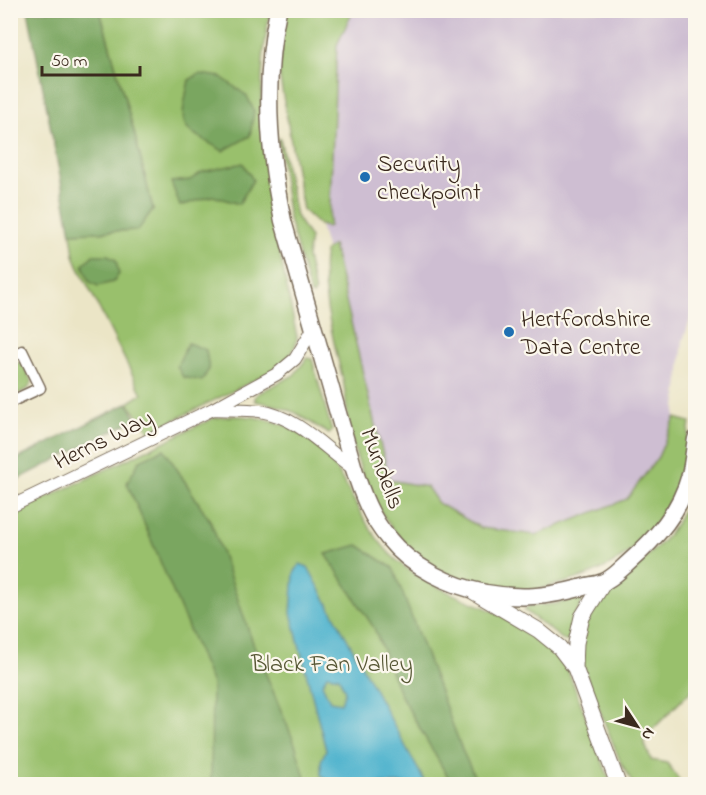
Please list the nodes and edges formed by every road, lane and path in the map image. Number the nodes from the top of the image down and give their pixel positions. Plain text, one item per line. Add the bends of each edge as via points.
1 (278, 10) edge
2 (313, 329) junction
3 (10, 357) edge
4 (10, 402) edge
5 (213, 409) junction
6 (696, 439) edge
7 (354, 469) junction
8 (10, 507) edge
9 (604, 582) junction
10 (472, 590) junction
11 (575, 669) junction
12 (618, 784) edge

1 - 2 main road, Mundells via 269,82 271,151 283,221
2 - 5 street, Herns Way via 287,367
2 - 7 main road, Mundells
3 - 4 street via 22,351 40,388
5 - 7 street, Herns Way via 260,411 277,416 298,425
5 - 8 street, Herns Way
6 - 9 main road, Mundells via 689,475 667,523 630,562
7 - 10 main road, Mundells via 363,497 389,540 434,575
9 - 10 main road, Mundells via 531,597
9 - 11 main road via 582,617
10 - 11 main road via 552,640
11 - 12 main road

